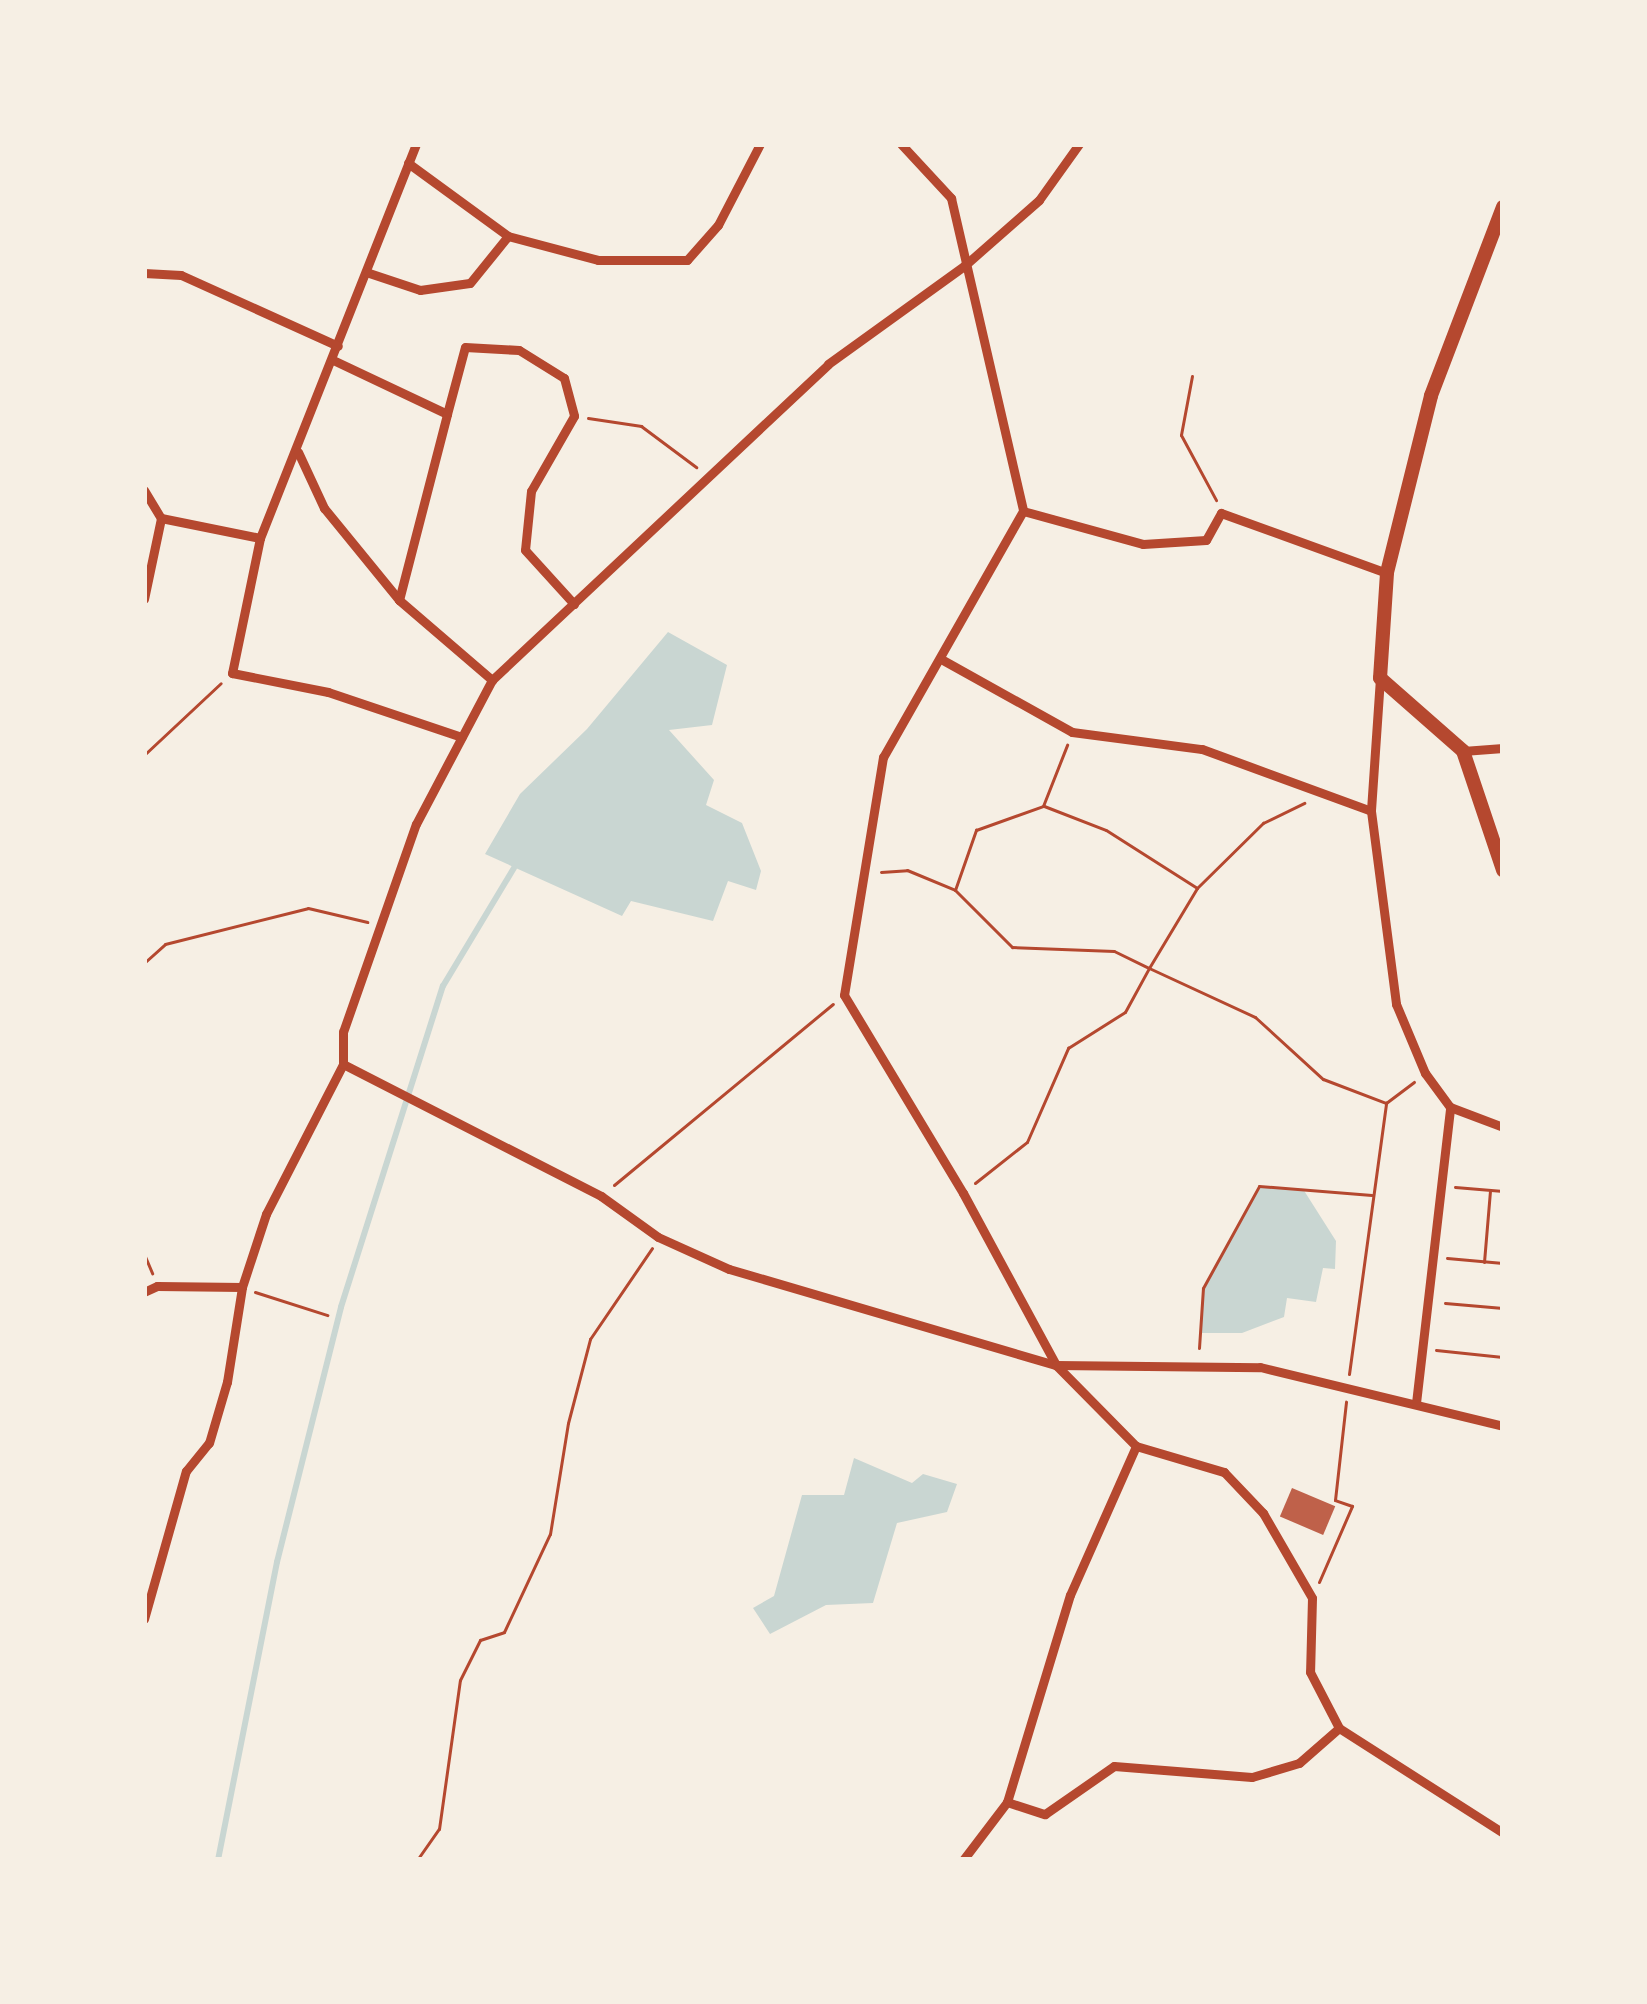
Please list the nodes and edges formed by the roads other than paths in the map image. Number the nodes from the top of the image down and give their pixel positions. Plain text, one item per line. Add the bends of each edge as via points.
1 (416, 144) edge
2 (760, 144) edge
3 (901, 144) edge
4 (1079, 144) edge
5 (408, 164) junction
6 (1503, 207) edge
7 (508, 236) junction
8 (964, 266) junction
9 (366, 272) junction
10 (144, 273) edge
11 (338, 346) junction
12 (333, 360) junction
13 (447, 414) junction
14 (298, 452) junction
15 (144, 490) edge
16 (1023, 511) junction
17 (161, 518) junction
18 (260, 538) junction
19 (1387, 573) junction
20 (144, 599) edge
21 (399, 600) junction
22 (574, 604) junction
23 (940, 659) junction
24 (1379, 678) junction
25 (492, 680) junction
26 (462, 737) junction
27 (1503, 748) edge
28 (1463, 751) junction
29 (1371, 811) junction
30 (1503, 870) edge
31 (344, 1064) junction
32 (1450, 1107) junction
33 (1503, 1127) edge
34 (242, 1287) junction
35 (144, 1292) edge
36 (1056, 1365) junction
37 (1416, 1403) junction
38 (1503, 1426) edge
39 (1136, 1445) junction
40 (144, 1619) edge
41 (1339, 1727) junction
42 (1007, 1802) junction
43 (1503, 1833) edge
44 (963, 1860) edge

1 - 5 street
2 - 7 street via 718,225 687,260 598,260
3 - 8 street via 951,198
4 - 8 street via 1040,200
5 - 7 street
5 - 9 street
6 - 19 main road via 1431,396
7 - 9 street via 470,284 420,290
8 - 16 street
8 - 22 street via 828,364
9 - 11 street
10 - 11 street via 181,275
11 - 12 street
12 - 13 street
12 - 14 street
13 - 21 street
13 - 22 street via 465,347 519,350 564,378 574,416 532,491 525,550
14 - 18 street
14 - 21 street via 323,508
15 - 17 street
16 - 19 street via 1143,544 1206,540 1220,513
16 - 23 street
17 - 18 street
17 - 20 street
18 - 26 street via 232,674 328,692
19 - 24 main road
21 - 25 street
22 - 25 street
23 - 29 street via 1072,732 1202,749
23 - 36 street via 883,757 844,995
24 - 28 main road
24 - 29 street
25 - 26 street
26 - 31 street via 416,824 343,1032
27 - 28 street
28 - 30 main road
29 - 32 street via 1396,1004 1425,1073
31 - 34 street via 266,1214
31 - 36 street via 729,1269
32 - 33 street
32 - 37 street
34 - 35 street
34 - 40 street via 209,1443 186,1472
36 - 37 street via 1260,1367
36 - 39 street
37 - 38 street
39 - 41 street via 1224,1472 1263,1513 1312,1598 1310,1672
39 - 42 street via 1070,1595
41 - 42 street via 1299,1763 1252,1778 1114,1766 1045,1814
41 - 43 street
42 - 44 street

